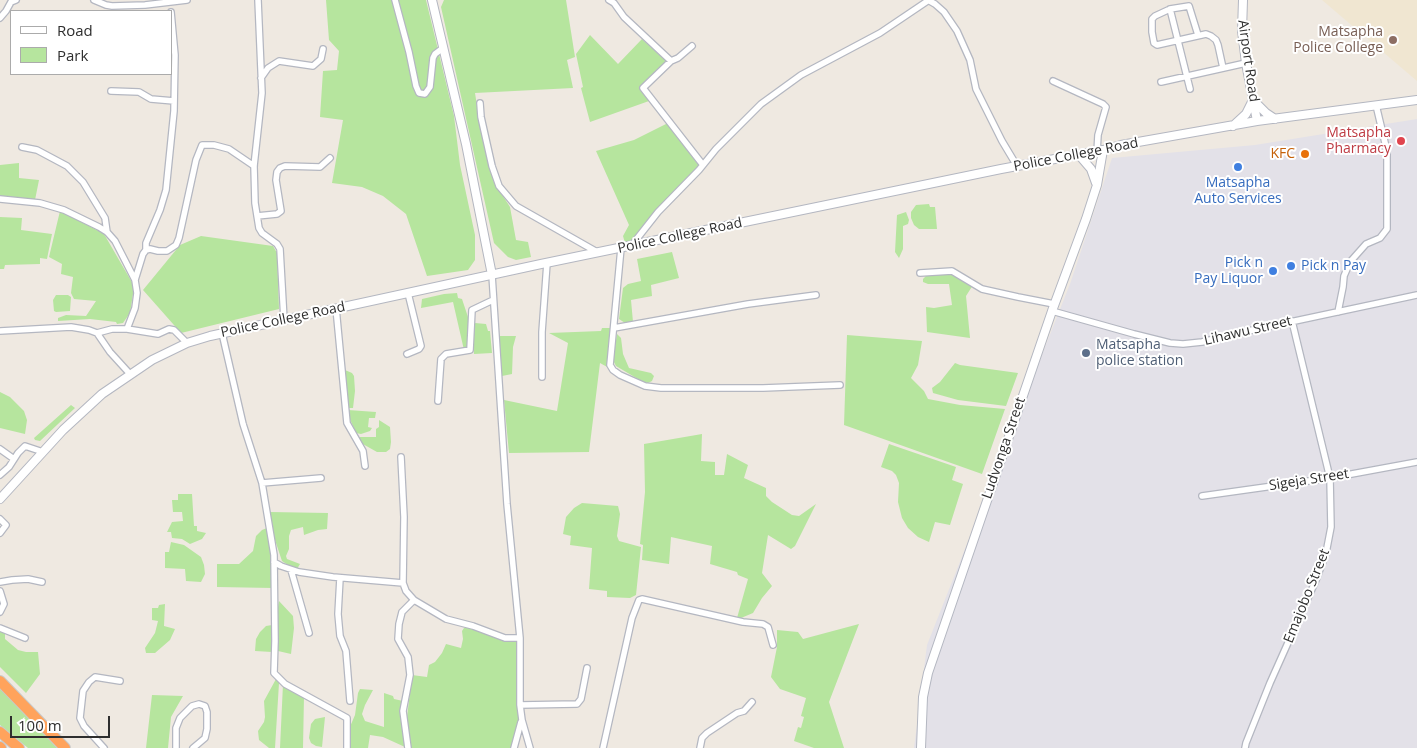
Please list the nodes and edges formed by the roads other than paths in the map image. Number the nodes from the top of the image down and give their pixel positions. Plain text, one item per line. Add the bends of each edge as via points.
1 (16, 0) edge
2 (94, 0) edge
3 (187, 0) edge
4 (258, 0) edge
5 (395, 0) edge
6 (432, 0) edge
7 (609, 0) edge
8 (928, 0) edge
9 (1243, 0) edge
10 (170, 1) edge
11 (124, 2) edge
12 (1184, 3) edge
13 (106, 8) edge
14 (1170, 9) junction
15 (0, 18) edge
16 (172, 23) edge
17 (1198, 35) junction
18 (1177, 40) junction
19 (692, 46) dead end
20 (444, 48) junction
21 (323, 49) dead end
22 (671, 61) junction
23 (1246, 63) junction
24 (1223, 68) junction
25 (1186, 76) junction
26 (261, 78) junction
27 (1053, 81) dead end
28 (1161, 82) dead end
29 (1190, 88) dead end
30 (111, 91) dead end
31 (1254, 100) junction
32 (1417, 100) edge
33 (174, 101) junction
34 (480, 103) dead end
35 (1376, 105) junction
36 (1275, 119) junction
37 (1257, 121) junction
38 (1233, 126) junction
39 (22, 147) dead end
40 (1100, 151) junction
41 (1079, 155) junction
42 (330, 158) dead end
43 (703, 165) junction
44 (254, 166) junction
45 (1017, 166) junction
46 (1097, 185) junction
47 (0, 199) edge
48 (257, 216) junction
49 (107, 232) junction
50 (632, 245) junction
51 (621, 248) junction
52 (146, 250) junction
53 (597, 252) junction
54 (547, 263) junction
55 (920, 273) dead end
56 (492, 275) junction
57 (135, 280) junction
58 (408, 293) junction
59 (816, 295) dead end
60 (1417, 295) edge
61 (493, 300) junction
62 (1053, 307) junction
63 (336, 308) junction
64 (1338, 312) junction
65 (284, 320) junction
66 (1292, 321) junction
67 (127, 328) junction
68 (614, 328) junction
69 (0, 331) edge
70 (98, 333) junction
71 (222, 333) junction
72 (187, 343) junction
73 (407, 354) dead end
74 (130, 374) junction
75 (542, 377) dead end
76 (840, 385) dead end
77 (438, 401) dead end
78 (0, 449) edge
79 (43, 452) junction
80 (401, 457) dead end
81 (14, 459) junction
82 (1417, 462) edge
83 (365, 466) dead end
84 (0, 476) edge
85 (321, 478) dead end
86 (1330, 478) junction
87 (262, 483) junction
88 (1202, 496) dead end
89 (0, 499) edge
90 (0, 519) edge
91 (0, 533) edge
92 (274, 562) junction
93 (291, 570) junction
94 (340, 578) junction
95 (0, 582) edge
96 (42, 582) dead end
97 (403, 583) junction
98 (0, 591) edge
99 (414, 600) junction
100 (0, 612) edge
101 (0, 628) edge
102 (309, 633) dead end
103 (26, 638) dead end
104 (520, 638) junction
105 (773, 645) dead end
106 (587, 668) dead end
107 (0, 681) edge
108 (120, 681) dead end
109 (350, 701) dead end
110 (752, 702) dead end
111 (520, 705) junction
112 (522, 720) junction
113 (0, 732) edge
114 (19, 748) edge
115 (65, 748) edge
116 (104, 748) edge
117 (176, 748) edge
118 (193, 748) edge
119 (348, 748) edge
120 (408, 748) edge
121 (514, 748) edge
122 (530, 748) edge
123 (603, 748) edge
124 (700, 748) edge
125 (921, 748) edge
126 (1245, 748) edge

1 - 15 street via 10,2
2 - 13 street
3 - 10 street
4 - 26 street
5 - 20 street via 420,93 425,94 430,87 433,58
6 - 20 street
7 - 22 street
8 - 43 street via 880,33 801,75 761,104
8 - 45 street via 944,12 961,38 976,89
9 - 23 street, Airport Road
10 - 11 street via 133,5
11 - 13 street
12 - 14 street
12 - 17 street via 1190,7
14 - 18 street
14 - 18 street via 1152,19 1154,43
16 - 33 street
17 - 18 street
17 - 24 street via 1206,34 1216,40
18 - 25 street
19 - 22 street
20 - 56 street
21 - 26 street via 321,59 313,66 279,61
22 - 43 street via 643,88
23 - 24 street
23 - 31 street, Airport Road
24 - 25 street
25 - 28 street
25 - 29 street
26 - 44 street via 260,123
27 - 40 street via 1106,107 1098,135
30 - 33 street via 139,92 151,99
31 - 36 street
31 - 37 street, Airport Road
31 - 38 street via 1246,114
32 - 35 street, Police College Road
33 - 52 street via 166,190
34 - 53 street via 499,186 516,206
35 - 36 street, Police College Road
35 - 64 street via 1386,150 1387,229 1380,238 1366,244 1350,262 1344,276
36 - 37 street, Police College Road
37 - 38 street, Police College Road
38 - 40 street, Police College Road
39 - 49 street via 38,150 67,166 83,182 105,218
40 - 41 street, Police College Road
40 - 46 street, Ludvonga Street
41 - 45 street, Police College Road
41 - 46 street via 1091,169
42 - 48 street via 320,166 280,168 276,180 281,211
43 - 50 street
44 - 48 street
44 - 52 street via 229,149 202,145 176,245 167,250
45 - 50 street, Police College Road
46 - 62 street, Ludvonga Street
47 - 49 street via 40,203 81,218
48 - 65 street via 262,233 280,249
49 - 57 street
50 - 51 street, Police College Road
51 - 53 street, Police College Road
51 - 68 street
52 - 57 street
53 - 54 street, Police College Road
54 - 56 street, Police College Road
54 - 75 street
55 - 62 street, Lihawu Street via 952,271 982,289
56 - 58 street, Police College Road
56 - 61 street
57 - 67 street via 137,294
58 - 63 street, Police College Road
58 - 73 street via 421,346
59 - 68 street
60 - 64 street, Lihawu Street
61 - 77 street via 472,310 470,350 446,354 441,358
61 - 104 street
62 - 66 street, Lihawu Street via 1134,334 1183,344
62 - 125 street, Ludvonga Street via 928,673 923,697
63 - 65 street, Police College Road
63 - 83 street via 347,423 363,451
64 - 66 street, Lihawu Street
65 - 71 street, Police College Road
66 - 86 street, Emajobo Street
67 - 70 street
67 - 72 street via 158,334 174,330
68 - 76 street via 610,365 620,375 645,386 763,388
69 - 70 street via 71,327
70 - 74 street
71 - 72 street, Police College Road
71 - 87 street via 243,424
72 - 74 street, Police College Road
74 - 79 street, Police College Road via 102,394
78 - 81 street
79 - 81 street via 25,446
79 - 89 street, Police College Road
80 - 97 street
81 - 84 street
82 - 86 street, Sigeja Street
85 - 87 street
86 - 88 street, Sigeja Street
86 - 126 street, Emajobo Street via 1331,527 1326,552
87 - 92 street
90 - 91 street via 6,525
92 - 93 street
92 - 119 street via 274,673 285,684 348,718
93 - 94 street
93 - 102 street
94 - 97 street
94 - 109 street via 338,614 340,636 346,650
95 - 96 street via 28,579
97 - 99 street
98 - 100 street via 4,604
99 - 104 street via 446,619 505,638
99 - 120 street via 402,612 398,639 408,657 410,675 403,711
101 - 103 street
104 - 111 street
105 - 123 street via 768,627 763,624 639,600 632,618
106 - 111 street via 578,704
107 - 115 highway
108 - 116 street via 95,678 83,691 80,718
110 - 124 street via 714,727 702,738
111 - 112 street
112 - 121 street
112 - 122 street
113 - 114 highway
117 - 118 street via 180,718 192,706 199,704 205,706 207,712 207,729 205,738

